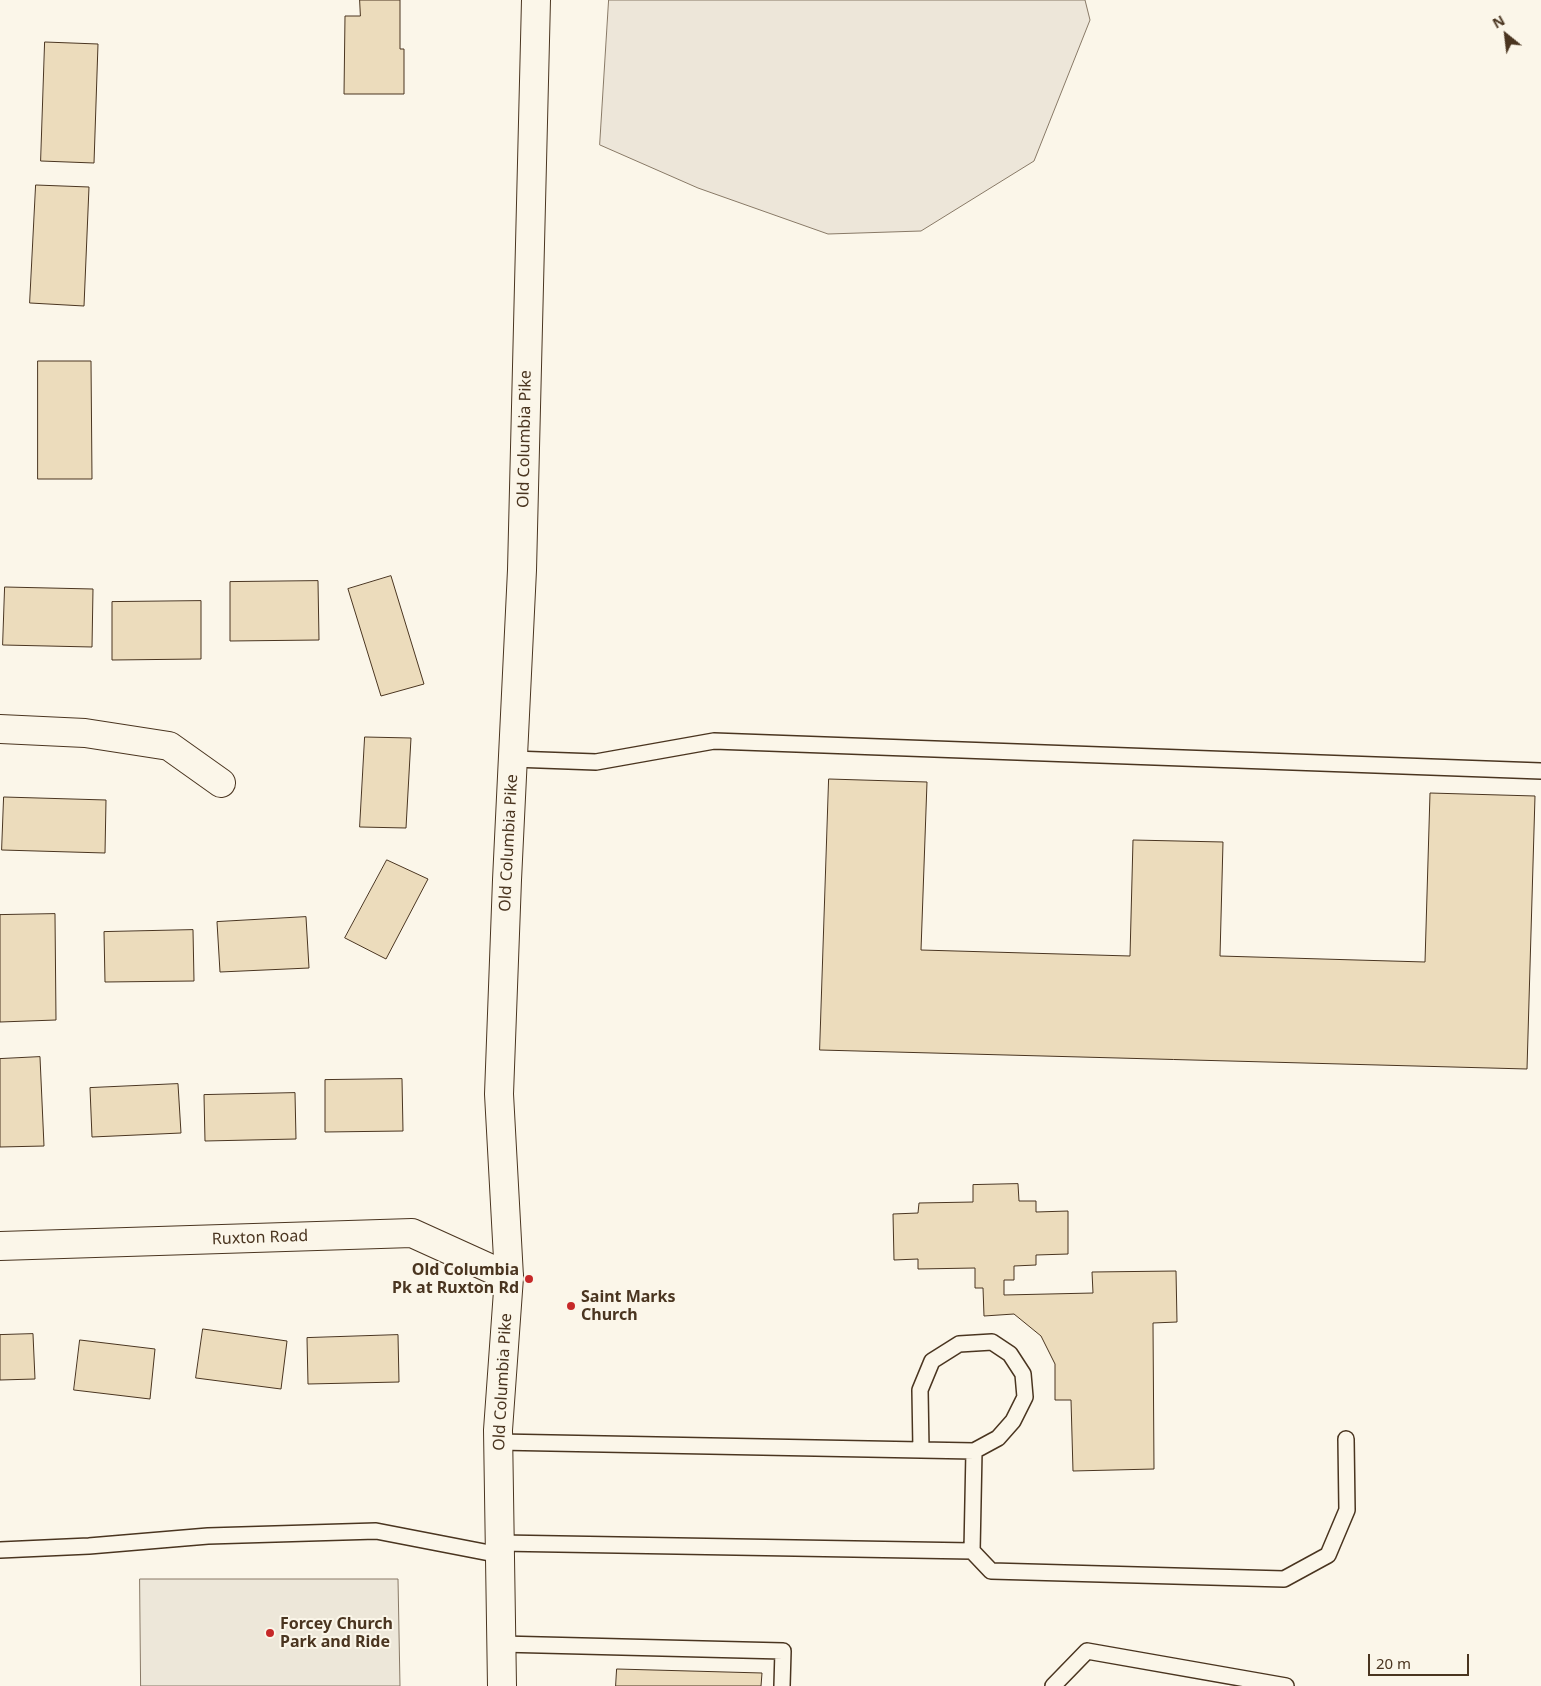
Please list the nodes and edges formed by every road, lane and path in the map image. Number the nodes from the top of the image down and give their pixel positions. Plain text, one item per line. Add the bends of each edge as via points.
1 (536, 0) edge
2 (0, 729) edge
3 (513, 759) junction
4 (1541, 771) edge
5 (220, 783) dead end
6 (0, 1246) edge
7 (510, 1278) junction
8 (1346, 1439) dead end
9 (498, 1442) junction
10 (921, 1450) junction
11 (974, 1451) junction
12 (500, 1549) junction
13 (0, 1550) edge
14 (972, 1551) junction
15 (501, 1644) junction
16 (502, 1686) edge
17 (782, 1686) edge
18 (1053, 1686) edge
19 (1286, 1686) edge

1 - 3 main road, Old Columbia Pike via 522,570
2 - 5 main road via 86,733 169,746
3 - 4 lane via 596,762 714,741
3 - 7 main road, Old Columbia Pike via 500,1094
6 - 7 main road, Ruxton Road via 412,1233
7 - 9 main road, Old Columbia Pike
8 - 14 lane via 1347,1510 1328,1555 1284,1579 991,1571
9 - 10 lane
9 - 12 main road, Old Columbia Pike
10 - 11 lane
10 - 11 lane via 920,1390 932,1361 959,1344 992,1342 1010,1354 1023,1374 1024,1396 1013,1421 998,1438
11 - 14 lane
12 - 13 lane via 376,1531 208,1536
12 - 14 lane
12 - 15 main road, Old Columbia Pike
15 - 16 main road, Old Columbia Pike
15 - 17 lane via 783,1650
18 - 19 lane via 1086,1651

